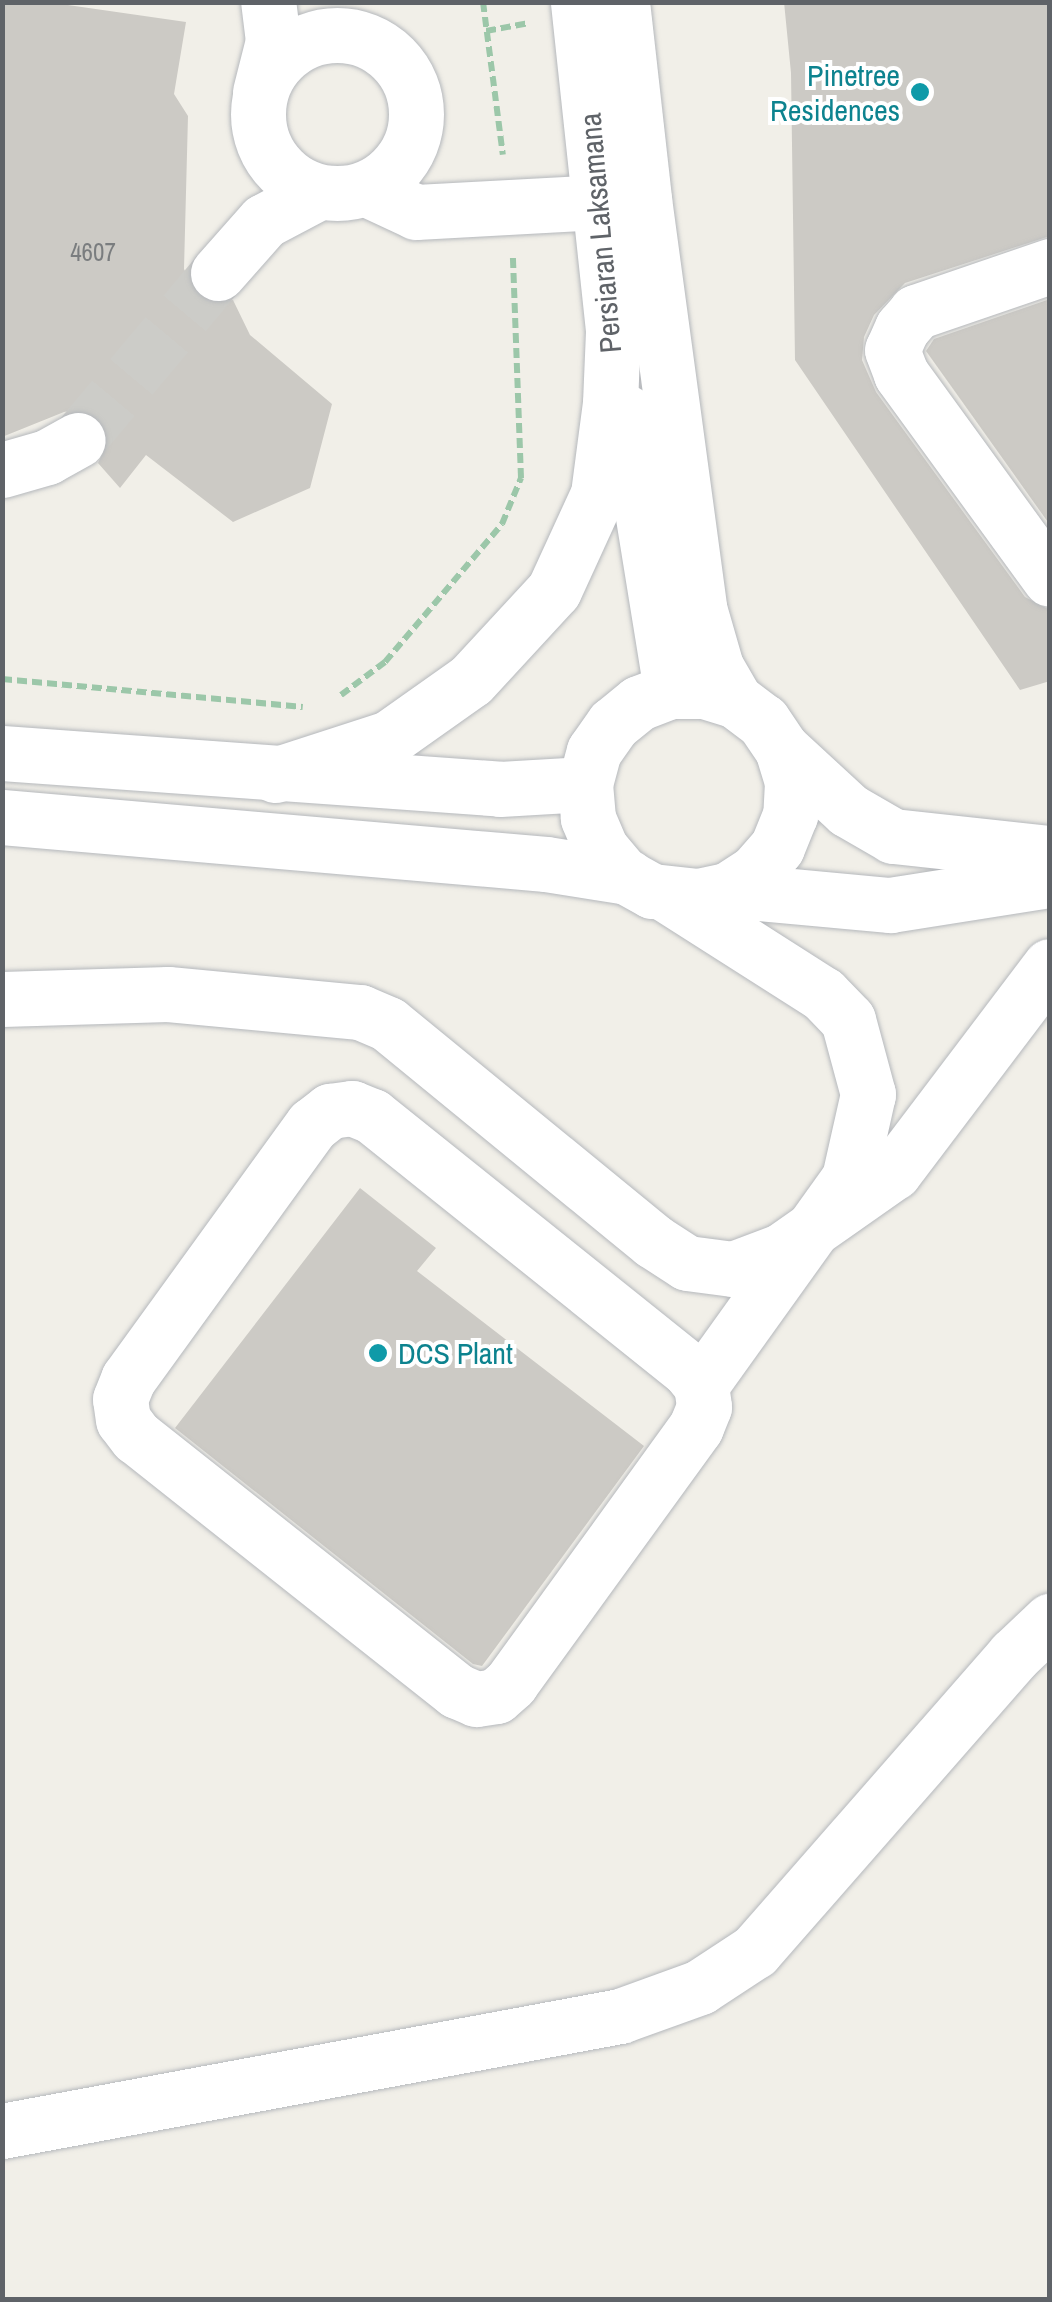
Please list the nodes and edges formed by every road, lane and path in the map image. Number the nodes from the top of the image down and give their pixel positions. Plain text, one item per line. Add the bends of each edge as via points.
1 (268, 2) edge
2 (482, 2) edge
3 (578, 2) edge
4 (622, 2) edge
5 (368, 23) edge
6 (258, 100) junction
7 (342, 191) junction
8 (622, 201) junction
9 (511, 207) junction
10 (1050, 266) edge
11 (218, 273) tunnel mouth
12 (613, 330) junction
13 (78, 440) tunnel mouth
14 (2, 470) edge
15 (1050, 579) edge
16 (2, 679) edge
17 (671, 691) junction
18 (337, 697) dead end
19 (736, 701) junction
20 (321, 709) dead end
21 (782, 748) junction
22 (2, 753) edge
23 (275, 775) junction
24 (586, 784) junction
25 (2, 816) edge
26 (1050, 853) edge
27 (1050, 880) edge
28 (648, 886) junction
29 (727, 890) junction
30 (1050, 966) edge
31 (2, 1000) edge
32 (822, 1219) junction
33 (701, 1385) junction
34 (1050, 1621) edge
35 (2, 2131) edge

1 - 6 street via 273,42
2 - 9 path
3 - 8 street, Persiaran Laksamana
4 - 8 street
5 - 6 street via 350,36 302,43 281,57
5 - 7 street via 408,78 416,117 402,160
6 - 7 street via 257,124 276,168
7 - 9 street via 416,212
7 - 11 street via 264,221
8 - 9 street
8 - 12 street, Persiaran Laksamana
8 - 19 street, Persiaran Laksamana via 699,608 716,667
9 - 18 path via 521,478 491,538 386,662
10 - 15 street via 916,312 892,350 901,374
12 - 17 street
12 - 23 street, Persiaran Laksamana via 598,494 554,590 471,680 389,738
13 - 14 street
16 - 20 path
17 - 19 street via 704,691
17 - 24 street via 640,702 612,724 594,751
19 - 21 street via 763,721
21 - 26 street via 848,810 893,836
21 - 29 street via 792,782 790,815 777,847
22 - 23 street, Persiaran Laksamana
23 - 24 street, Persiaran Laksamana via 500,789
24 - 28 street via 588,818 601,849
25 - 28 street via 546,864
27 - 29 street via 890,906
28 - 29 street
28 - 32 street via 823,994 848,1020 868,1094 849,1178
30 - 32 street via 894,1172
31 - 32 street via 168,994 360,1012 388,1024 687,1263 733,1269 782,1251
32 - 33 street
33 - 33 street via 372,1116 352,1108 330,1111 312,1125 120,1399 123,1420 136,1437 457,1691 476,1699 496,1696 511,1683 673,1459 704,1407
34 - 35 street via 755,1951 700,1988 620,2016

